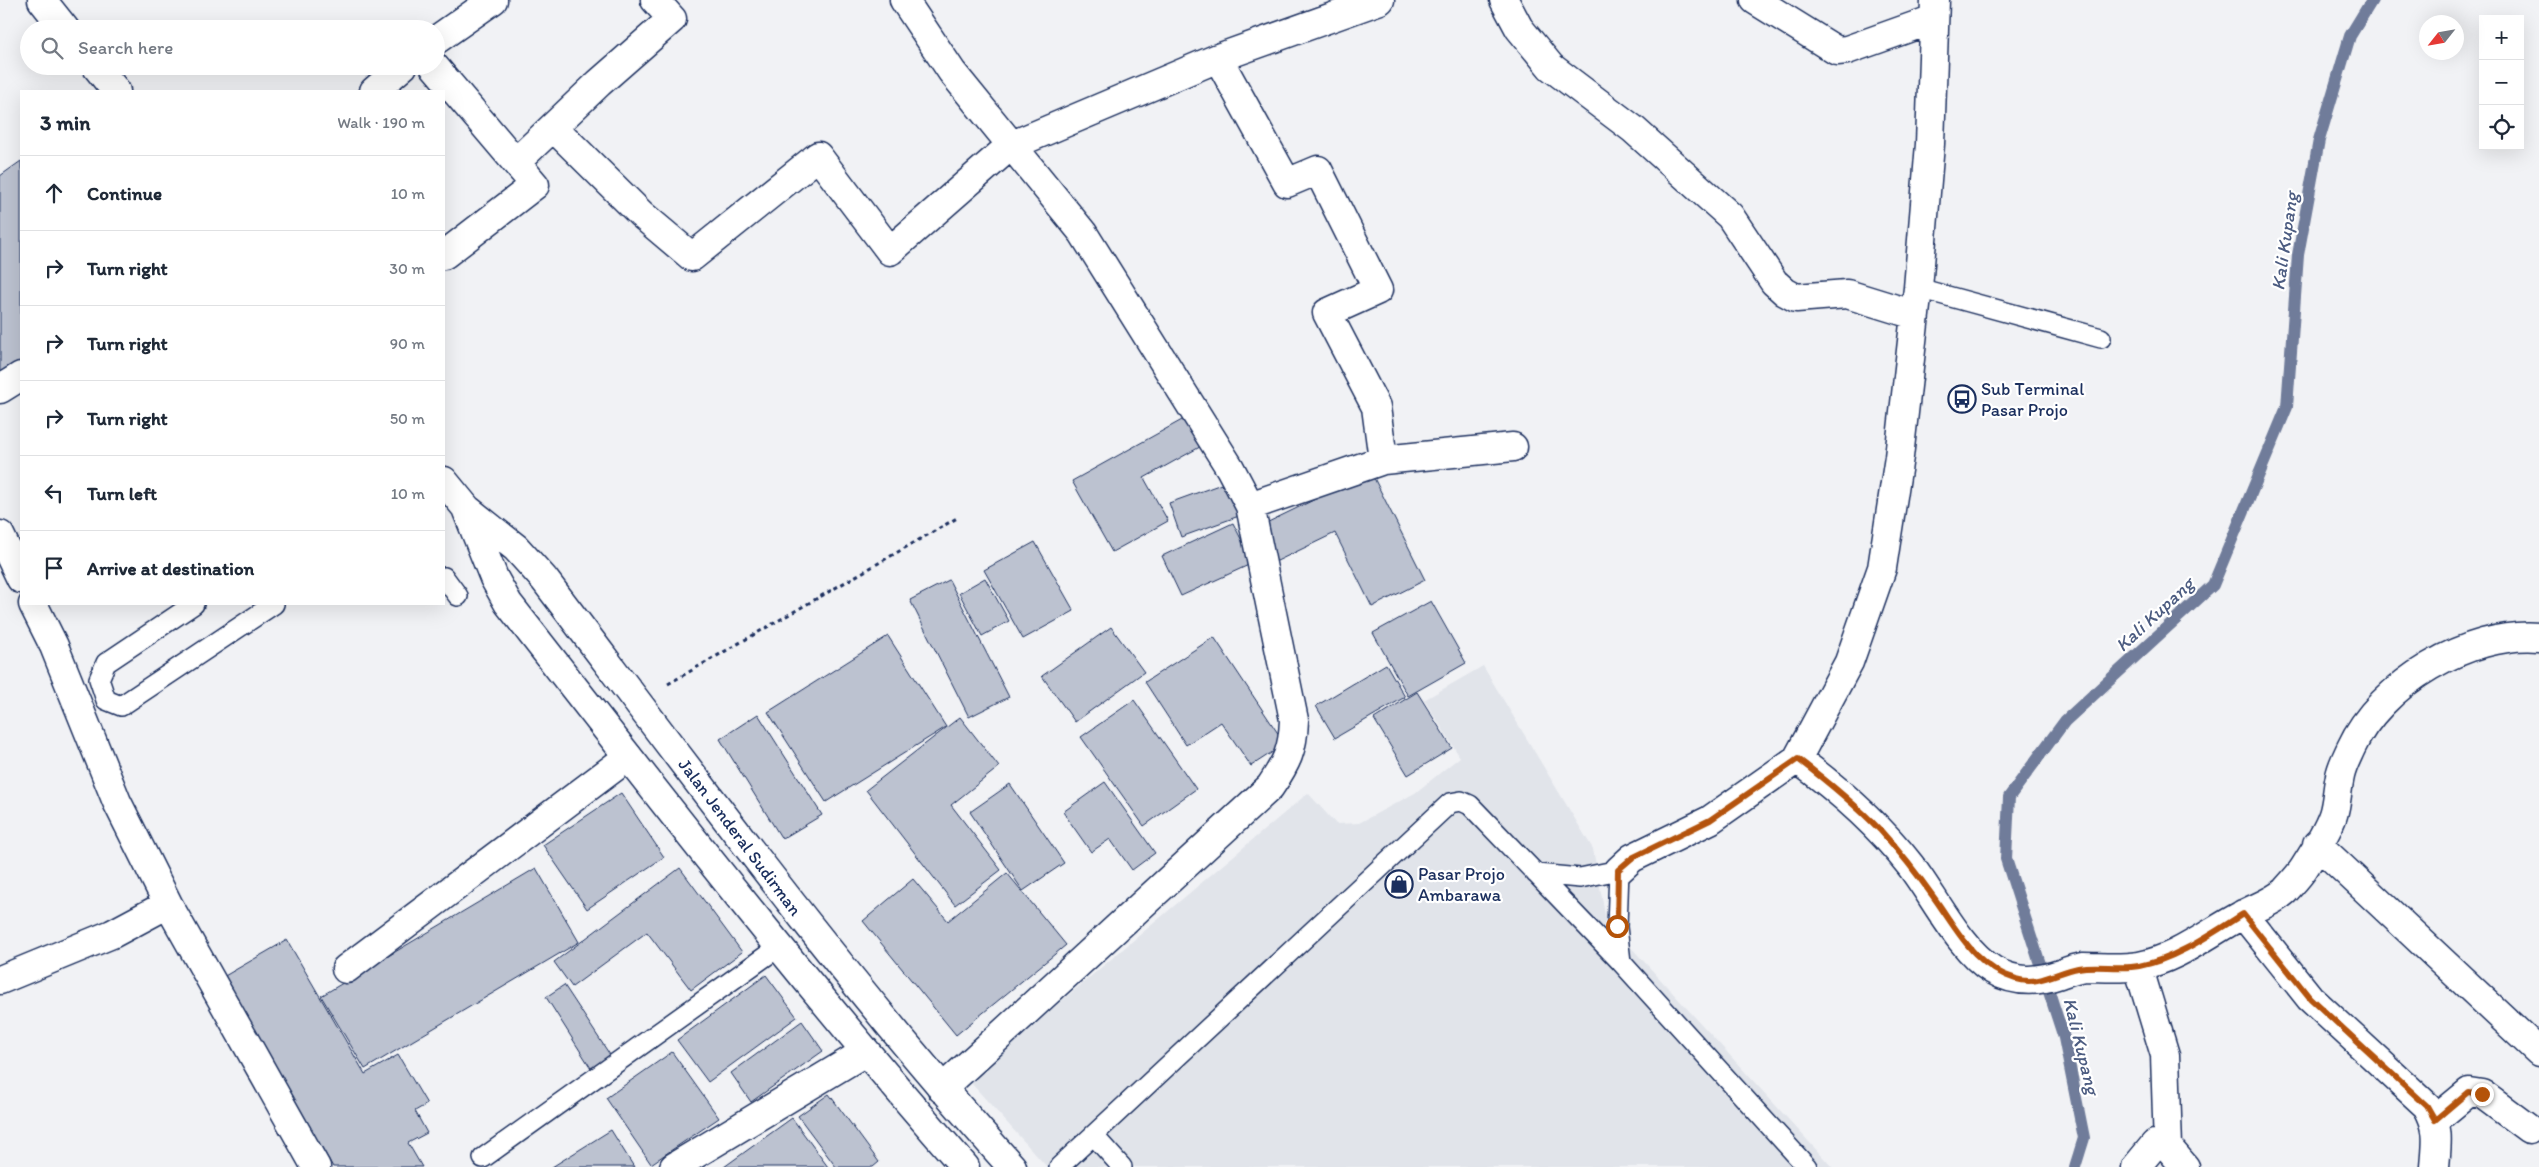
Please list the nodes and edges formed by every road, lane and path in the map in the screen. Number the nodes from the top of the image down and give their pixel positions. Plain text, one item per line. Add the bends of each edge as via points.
1 (42, 0) edge
2 (493, 0) edge
3 (656, 0) edge
4 (904, 0) edge
5 (1380, 0) edge
6 (1504, 0) edge
7 (1755, 0) edge
8 (1351, 5) edge
9 (1934, 9) edge
10 (58, 20) edge
11 (445, 34) edge
12 (1218, 58) junction
13 (103, 75) edge
14 (393, 75) edge
15 (442, 75) edge
16 (115, 90) edge
17 (375, 90) edge
18 (553, 127) junction
19 (1010, 146) junction
20 (516, 162) junction
21 (445, 254) edge
22 (1918, 288) junction
23 (1915, 315) junction
24 (2101, 338) dead end
25 (20, 377) edge
26 (0, 389) edge
27 (1514, 447) dead end
28 (1383, 460) junction
29 (445, 483) edge
30 (1250, 506) junction
31 (466, 509) junction
32 (956, 518) dead end
33 (0, 535) edge
34 (20, 577) edge
35 (445, 578) edge
36 (458, 596) dead end
37 (34, 605) edge
38 (193, 605) edge
39 (272, 605) edge
40 (2539, 637) edge
41 (638, 702) junction
42 (628, 757) junction
43 (1798, 759) junction
44 (2317, 844) junction
45 (1618, 870) junction
46 (1536, 874) junction
47 (168, 904) junction
48 (2243, 914) junction
49 (780, 946) junction
50 (1621, 962) junction
51 (2138, 966) junction
52 (346, 969) dead end
53 (0, 980) edge
54 (865, 1052) junction
55 (2539, 1052) edge
56 (942, 1089) junction
57 (2435, 1120) junction
58 (2536, 1129) edge
59 (1094, 1136) junction
60 (2176, 1157) edge
61 (483, 1158) dead end
62 (316, 1167) edge
63 (674, 1167) edge
64 (965, 1167) edge
65 (1012, 1167) edge
66 (1058, 1167) edge
67 (1122, 1167) edge
68 (1807, 1167) edge
69 (2136, 1167) edge
70 (2435, 1167) edge

1 - 10 street
2 - 11 street
3 - 18 street via 672,18
4 - 19 street via 952,72
5 - 8 street
6 - 23 street via 1519,28 1551,67 1634,129 1730,216 1774,282 1785,292 1796,298 1847,294
7 - 9 street via 1837,51 1847,50
8 - 12 street
9 - 22 street via 1930,144
12 - 19 street
12 - 28 street via 1287,183 1318,170 1378,290 1327,314 1376,407
13 - 16 street
14 - 17 street
15 - 20 street
18 - 19 street via 641,214 692,256 818,156 890,251
18 - 20 street
19 - 30 street via 1083,233 1230,468
20 - 21 street via 535,185
22 - 23 street
22 - 24 lane
23 - 43 street via 1899,457 1882,568 1849,662
25 - 26 street
27 - 28 street
28 - 30 street
29 - 31 street, Jalan Jenderal Sudirman
30 - 56 street via 1294,720 1288,762 1270,786
31 - 41 street, Jalan Jenderal Sudirman via 516,548 544,579
31 - 42 street, Jalan Jenderal Sudirman via 494,578 508,602
32 - 41 path
33 - 34 street
35 - 36 lane
37 - 47 street via 54,646 117,802
38 - 39 lane via 106,663 98,679 106,700 121,706
40 - 44 street via 2500,639 2468,649 2430,665 2388,696 2372,714 2353,745 2341,773 2332,816
41 - 56 street, Jalan Jenderal Sudirman via 806,925
42 - 49 street, Jalan Jenderal Sudirman
42 - 52 street
43 - 45 street via 1710,820 1632,858
43 - 51 street via 1834,786 1880,830 1920,879 1962,942 1992,970 2018,980 2042,980 2079,968
44 - 48 street via 2304,868 2284,891 2261,908
44 - 55 street
45 - 46 lane via 1580,878
45 - 50 lane via 1617,926
46 - 50 lane
46 - 59 lane via 1470,805 1461,801 1450,803
47 - 53 street via 112,934
47 - 62 street
48 - 51 street via 2195,943
48 - 57 street via 2310,998 2427,1106
49 - 54 street, Jalan Jenderal Sudirman
49 - 61 lane
50 - 68 lane
51 - 60 street via 2165,1055
54 - 63 street
54 - 64 street, Jalan Jenderal Sudirman
56 - 65 street, Jalan Jenderal Sudirman
57 - 58 street via 2468,1092 2482,1094
57 - 70 street via 2438,1134
59 - 66 lane
59 - 67 lane
60 - 69 street via 2155,1144

